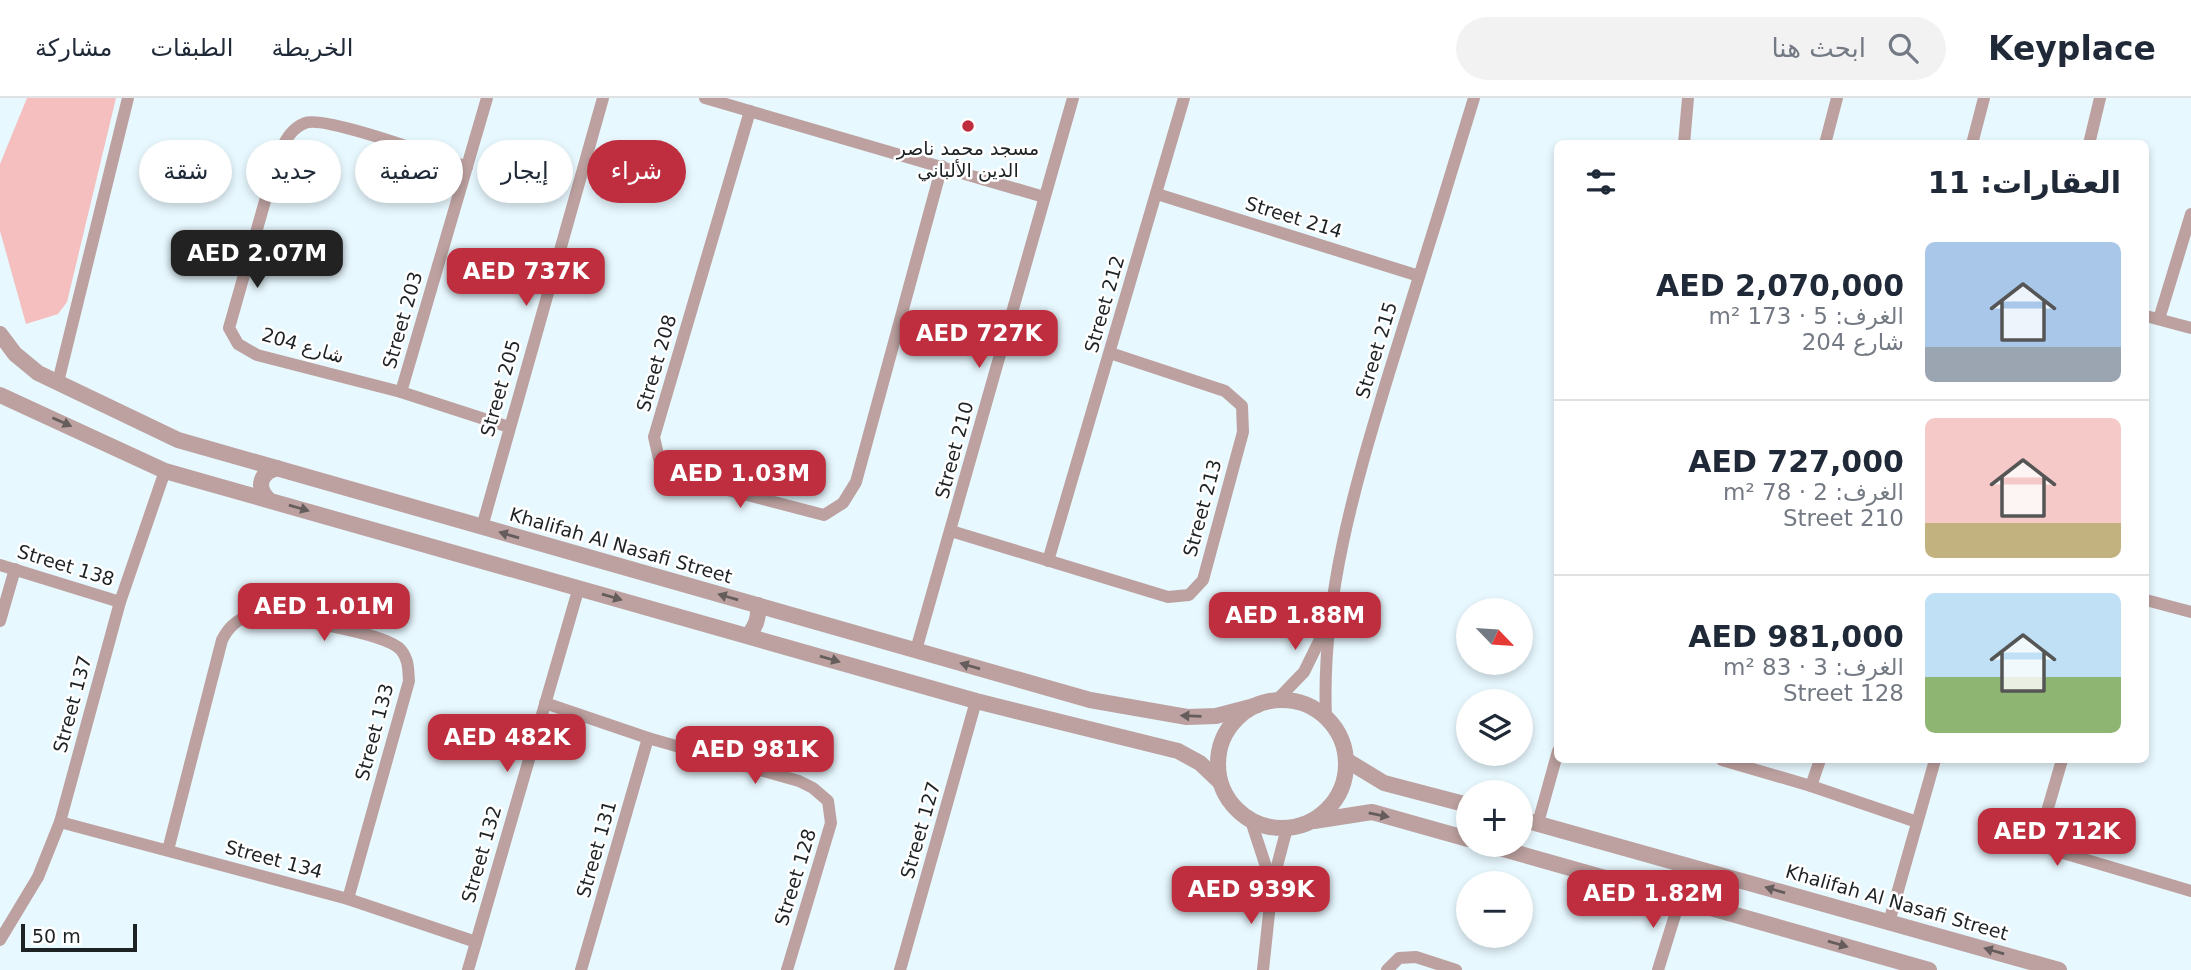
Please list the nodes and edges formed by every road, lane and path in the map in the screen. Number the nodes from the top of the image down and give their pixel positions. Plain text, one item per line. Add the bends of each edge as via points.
1 (128, 98) edge
2 (487, 98) edge
3 (603, 98) edge
4 (705, 98) edge
5 (1073, 98) edge
6 (1184, 98) edge
7 (1474, 98) edge
8 (1688, 98) edge
9 (1837, 98) edge
10 (1984, 98) edge
11 (2100, 98) edge
12 (750, 111) junction
13 (1684, 140) edge
14 (1826, 140) edge
15 (1973, 140) edge
16 (2090, 140) edge
17 (942, 166) junction
18 (467, 167) junction
19 (1157, 194) junction
20 (1044, 197) junction
21 (2191, 214) edge
22 (1419, 276) junction
23 (2149, 317) edge
24 (2159, 319) junction
25 (2191, 328) edge
26 (0, 334) edge
27 (1110, 353) junction
28 (58, 382) junction
29 (401, 392) junction
30 (0, 395) edge
31 (509, 426) junction
32 (277, 468) junction
33 (165, 471) junction
34 (268, 499) junction
35 (482, 527) junction
36 (951, 531) junction
37 (1048, 561) junction
38 (0, 565) edge
39 (15, 569) junction
40 (579, 587) junction
41 (120, 601) junction
42 (2149, 601) edge
43 (758, 606) junction
44 (2191, 612) edge
45 (1331, 616) junction
46 (0, 621) edge
47 (748, 636) junction
48 (916, 650) junction
49 (1278, 700) junction
50 (976, 701) junction
51 (545, 703) junction
52 (1258, 705) junction
53 (1326, 717) junction
54 (648, 738) junction
55 (1346, 760) junction
56 (1555, 763) edge
57 (1732, 763) edge
58 (1819, 763) edge
59 (1934, 763) edge
60 (2061, 763) edge
61 (1220, 782) junction
62 (1811, 786) junction
63 (1456, 802) edge
64 (1251, 821) junction
65 (1312, 821) junction
66 (60, 822) junction
67 (1533, 822) edge
68 (1917, 822) junction
69 (1538, 823) junction
70 (1287, 828) junction
71 (1456, 836) edge
72 (168, 850) junction
73 (1531, 857) edge
74 (1272, 885) junction
75 (2191, 891) edge
76 (348, 899) junction
77 (1680, 899) junction
78 (1889, 922) junction
79 (5, 923) edge
80 (0, 940) edge
81 (476, 942) junction
82 (468, 970) edge
83 (581, 970) edge
84 (787, 970) edge
85 (900, 970) edge
86 (1263, 970) edge
87 (1387, 970) edge
88 (1456, 970) edge
89 (1658, 970) edge
90 (1929, 970) edge
91 (2059, 970) edge

1 - 28 street
2 - 18 street, Street 203
3 - 31 street, Street 205
4 - 12 street
5 - 20 street, Street 210
6 - 19 street, Street 212
7 - 22 street, Street 215
8 - 13 street
9 - 14 street
10 - 15 street
11 - 16 street
12 - 17 street
12 - 17 street, Street 208 via 654,437 659,459 682,478 824,514 843,503 856,482
17 - 20 street
18 - 29 street, Street 203
18 - 29 street, شارع 204 via 332,124 307,122 290,132 278,155 229,328 239,344 257,355
19 - 22 street, Street 214
19 - 27 street, Street 212
20 - 36 street, Street 210
21 - 24 street
22 - 45 street, Street 215 via 1341,545
23 - 24 street
24 - 25 street
26 - 28 street, Khalifah Al Nasafi Street via 15,354
27 - 37 street, Street 212
27 - 37 street, Street 213 via 1225,391 1242,406 1242,432 1203,580 1189,595 1168,597
28 - 32 street, Khalifah Al Nasafi Street via 178,440
29 - 31 street, شارع 204
30 -> 33 street
31 - 35 street, Street 205
32 - 34 street via 262,476 262,493
32 - 35 street, Khalifah Al Nasafi Street
33 - 34 street
33 - 41 street, Street 137
34 -> 40 street
43 -> 35 street, Khalifah Al Nasafi Street
36 - 37 street, Street 213
36 - 48 street, Street 210
38 - 39 street, Street 138
39 - 41 street, Street 138
39 - 46 street
40 -> 47 street
40 - 51 street, Street 132
41 - 66 street, Street 137
42 - 44 street
43 - 47 street via 759,617
43 - 48 street, Khalifah Al Nasafi Street
45 - 49 street, Street 215 via 1304,672
45 - 53 street, Street 215
47 -> 50 street
52 -> 48 street, Khalifah Al Nasafi Street via 1216,716 1187,717 1090,700
49 - 52 street
49 - 53 street via 1304,704
50 - 61 street via 1178,751
50 - 85 street, Street 127
51 - 54 street, Street 128
51 - 81 street, Street 132
52 - 61 street via 1238,718 1224,736 1218,759
53 - 55 street via 1340,737
54 - 83 street, Street 131
54 - 84 street, Street 128 via 799,781 828,801 831,823
55 - 63 street via 1384,783
55 - 65 street via 1338,796
56 - 69 street
57 - 62 street
58 - 62 street
59 - 68 street
60 - 75 street via 2042,842 2053,850
61 - 64 street via 1232,804
62 - 68 street
64 - 70 street
64 - 74 street
65 - 70 street
65 -> 71 street via 1372,812
66 - 72 street, Street 134
66 - 79 street, Street 137 via 38,877
67 - 69 street, Khalifah Al Nasafi Street
68 - 78 street
78 -> 69 street, Khalifah Al Nasafi Street
70 - 74 street
72 - 76 street, Street 134
72 - 76 street, Street 133 via 228,628 252,614 366,634 399,648 408,662 408,681
73 - 77 street
74 - 86 street
76 - 81 street, Street 134
77 - 89 street
77 -> 90 street
91 -> 78 street, Khalifah Al Nasafi Street
79 - 80 street, Street 137
81 - 82 street, Street 132
87 - 88 street via 1399,958 1416,957

